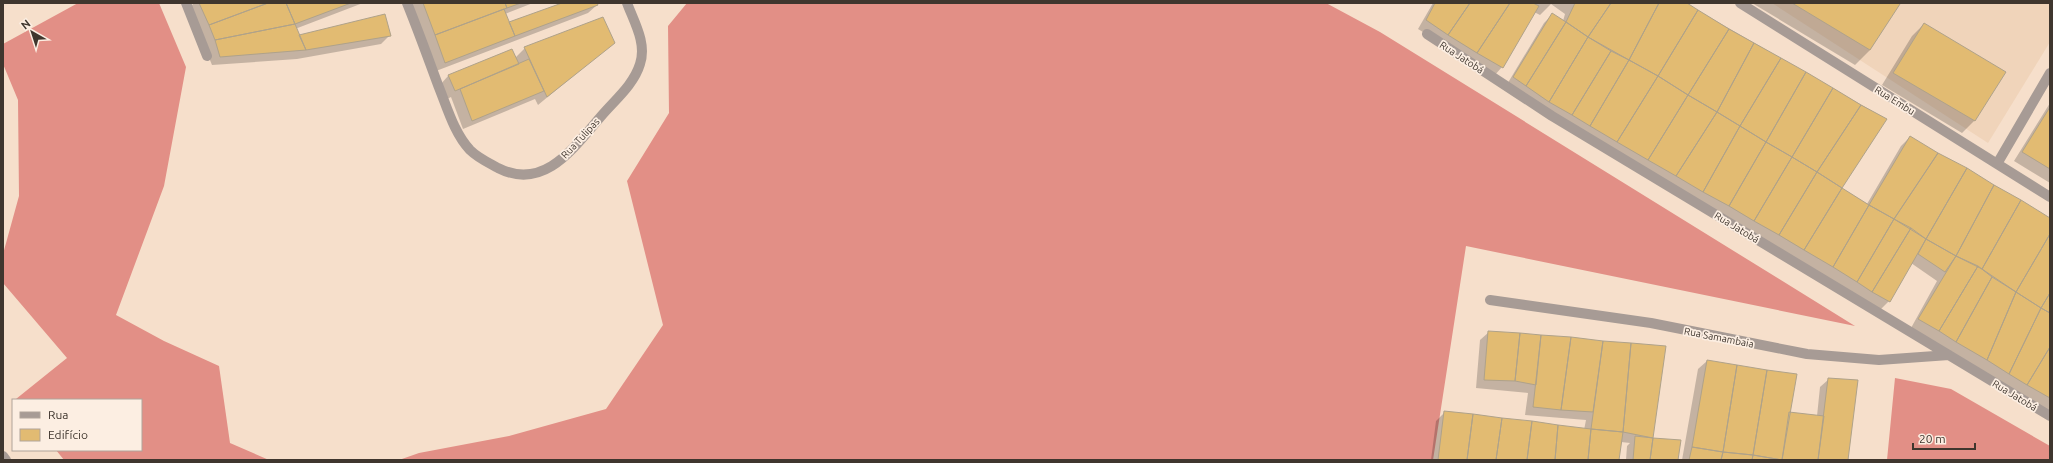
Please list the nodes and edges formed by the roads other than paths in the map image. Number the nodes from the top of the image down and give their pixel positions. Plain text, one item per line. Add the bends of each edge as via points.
1 (186, 3) edge
2 (407, 3) edge
3 (627, 3) edge
4 (1740, 3) edge
5 (1427, 34) dead end
6 (207, 56) dead end
7 (2050, 73) edge
8 (1997, 164) junction
9 (2050, 197) edge
10 (1490, 300) dead end
11 (1949, 355) junction
12 (2050, 416) edge
13 (3, 456) edge
14 (6, 460) edge

1 - 6 street
2 - 3 street, Rua Tulipas via 450,116 461,138 471,151 484,160 521,176 535,175 549,169 571,151 632,80 640,63 642,50 640,36
4 - 8 street, Rua Embu
5 - 11 street, Rua Jatobá via 1552,116
7 - 8 street
8 - 9 street, Rua Embu
10 - 11 street, Rua Samambaia via 1651,323 1806,354 1880,360
11 - 12 street, Rua Jatobá
13 - 14 street

